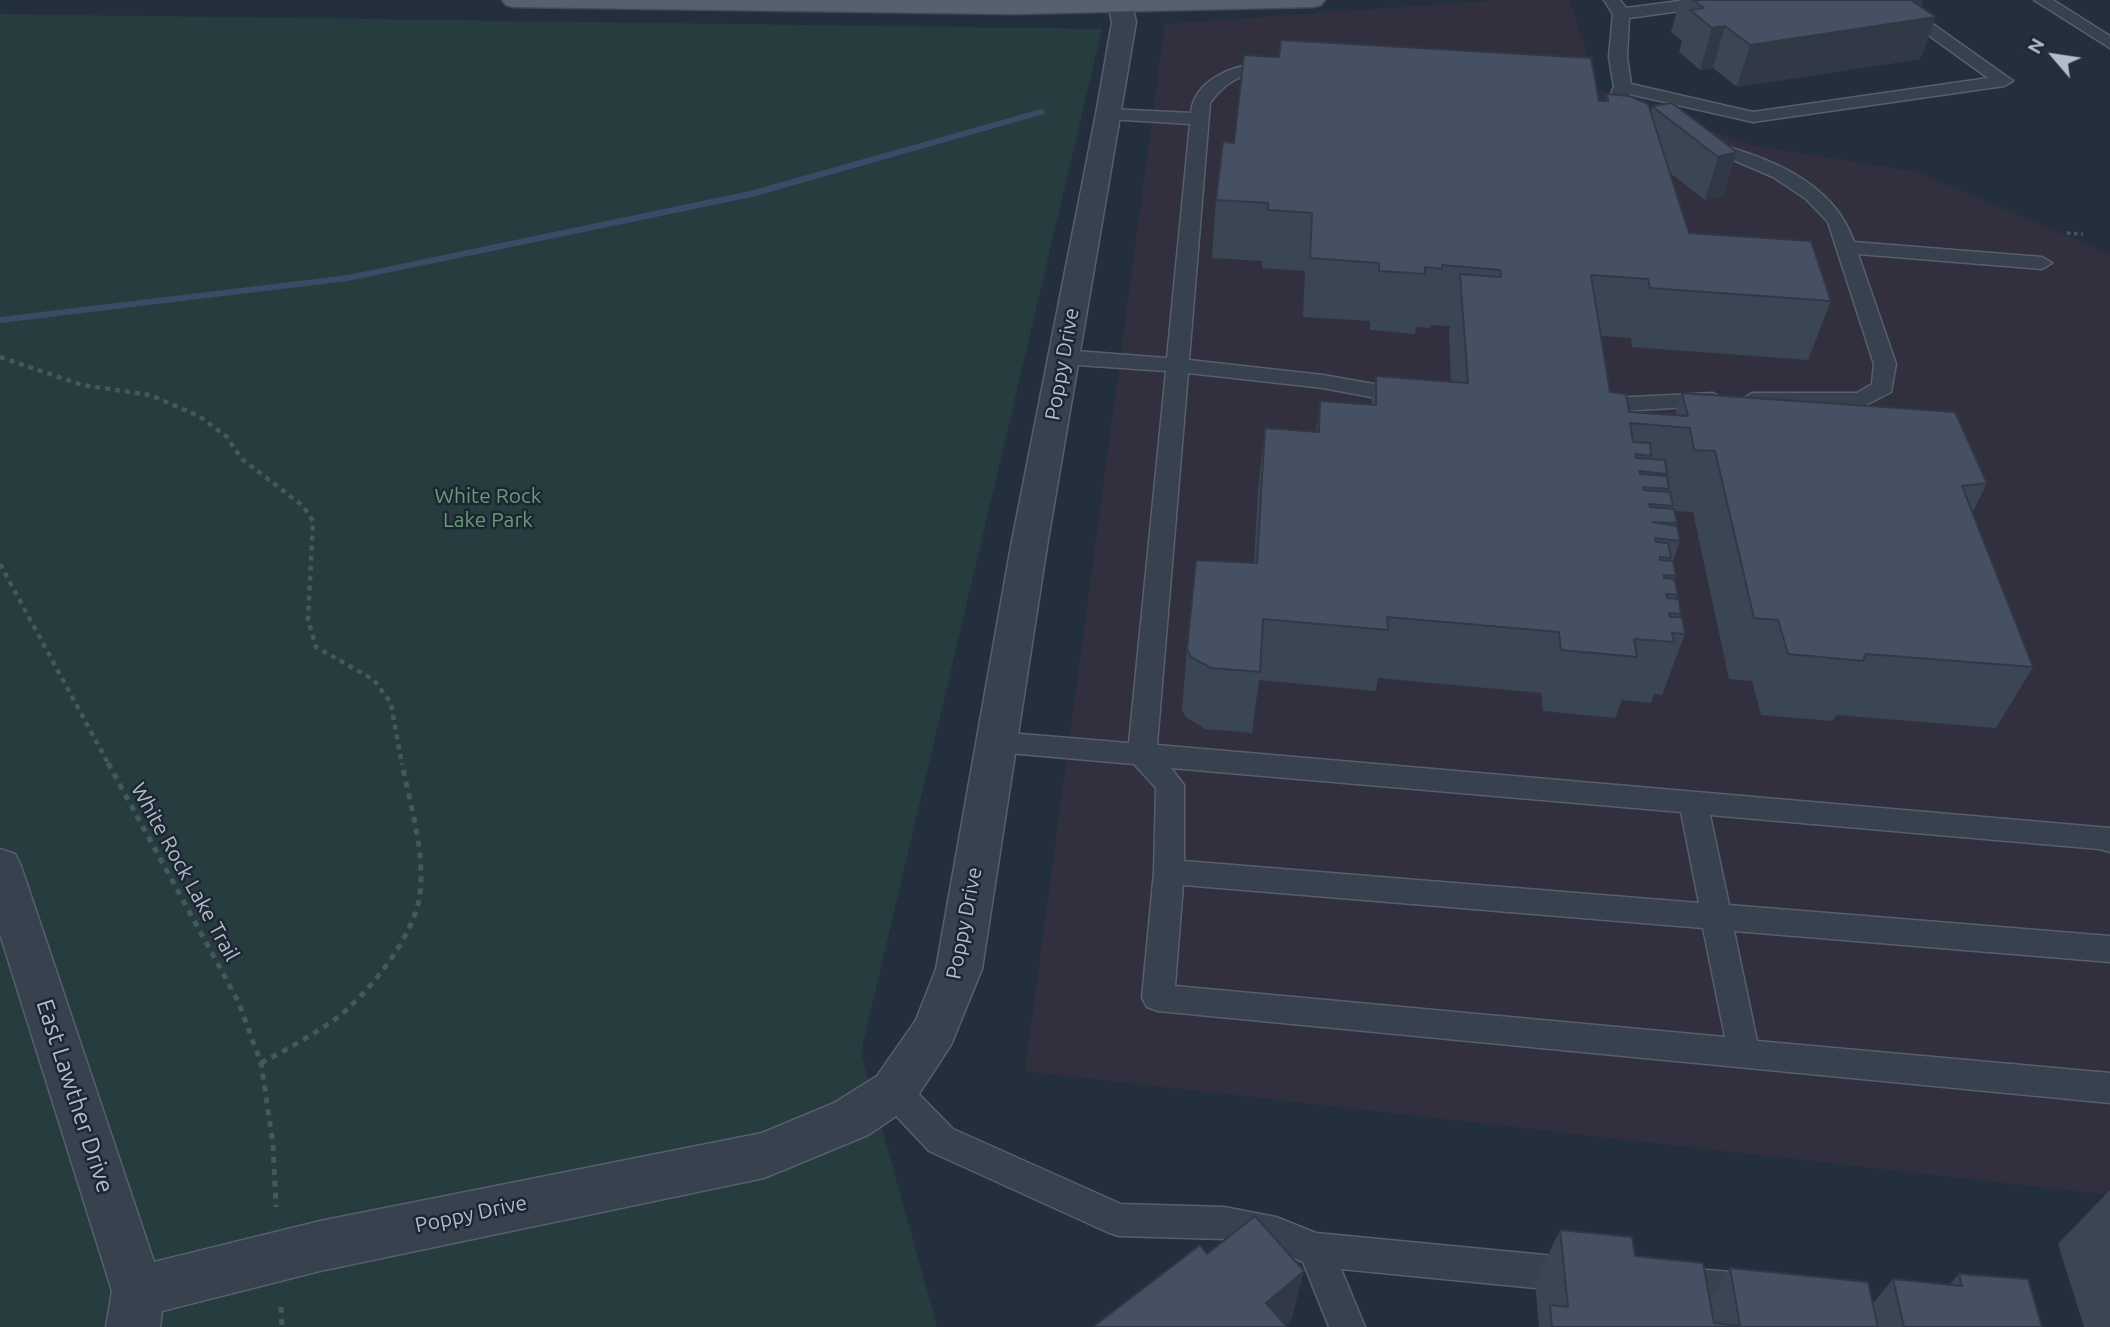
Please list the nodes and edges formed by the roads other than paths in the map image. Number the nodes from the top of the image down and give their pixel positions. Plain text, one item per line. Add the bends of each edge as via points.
1 (514, 0) edge
2 (1313, 0) edge
3 (1723, 0) edge
4 (1888, 0) edge
5 (2042, 0) edge
6 (1120, 4) edge
7 (1616, 7) edge
8 (2110, 43) edge
9 (1292, 68) edge
10 (1623, 87) junction
11 (1109, 114) junction
12 (1200, 119) junction
13 (1617, 121) edge
14 (1687, 142) edge
15 (1846, 247) junction
16 (2042, 263) dead end
17 (1063, 357) junction
18 (1180, 367) junction
19 (1429, 401) edge
20 (1586, 406) edge
21 (997, 742) junction
22 (1142, 755) junction
23 (1693, 802) junction
24 (2110, 841) edge
25 (0, 866) edge
26 (1169, 872) junction
27 (1716, 917) junction
28 (2110, 949) edge
29 (1744, 1054) junction
30 (2110, 1088) edge
31 (894, 1091) junction
32 (1316, 1250) junction
33 (1605, 1277) edge
34 (1646, 1281) edge
35 (1783, 1294) edge
36 (136, 1309) edge
37 (1347, 1327) edge

1 - 6 main road via 948,9
2 - 6 main road
3 - 7 lane
4 - 10 lane via 2004,82 1753,117
5 - 8 lane
6 - 11 street, Poppy Drive via 1124,22
7 - 10 lane
9 - 12 lane via 1251,67 1227,76 1201,103
10 - 13 lane via 1608,117
11 - 12 lane
11 - 17 street, Poppy Drive
12 - 18 lane
14 - 15 lane via 1769,168 1813,195 1837,220
15 - 16 lane
15 - 20 lane via 1885,364 1883,387 1862,400 1694,400
17 - 18 lane
17 - 21 street, Poppy Drive
18 - 19 lane via 1370,388
18 - 22 lane
21 - 22 lane
21 - 31 street, Poppy Drive via 959,970 935,1031
22 - 23 lane
22 - 26 lane via 1170,785
23 - 24 lane
23 - 27 lane
25 - 36 street, East Lawther Drive
26 - 27 lane
26 - 29 lane via 1158,998
27 - 28 lane
27 - 29 lane
29 - 30 lane
31 - 32 lane via 941,1140 1119,1220 1224,1223 1276,1234
31 - 36 street, Poppy Drive via 851,1119 764,1155 320,1245
32 - 33 lane
32 - 37 lane
34 - 35 lane

